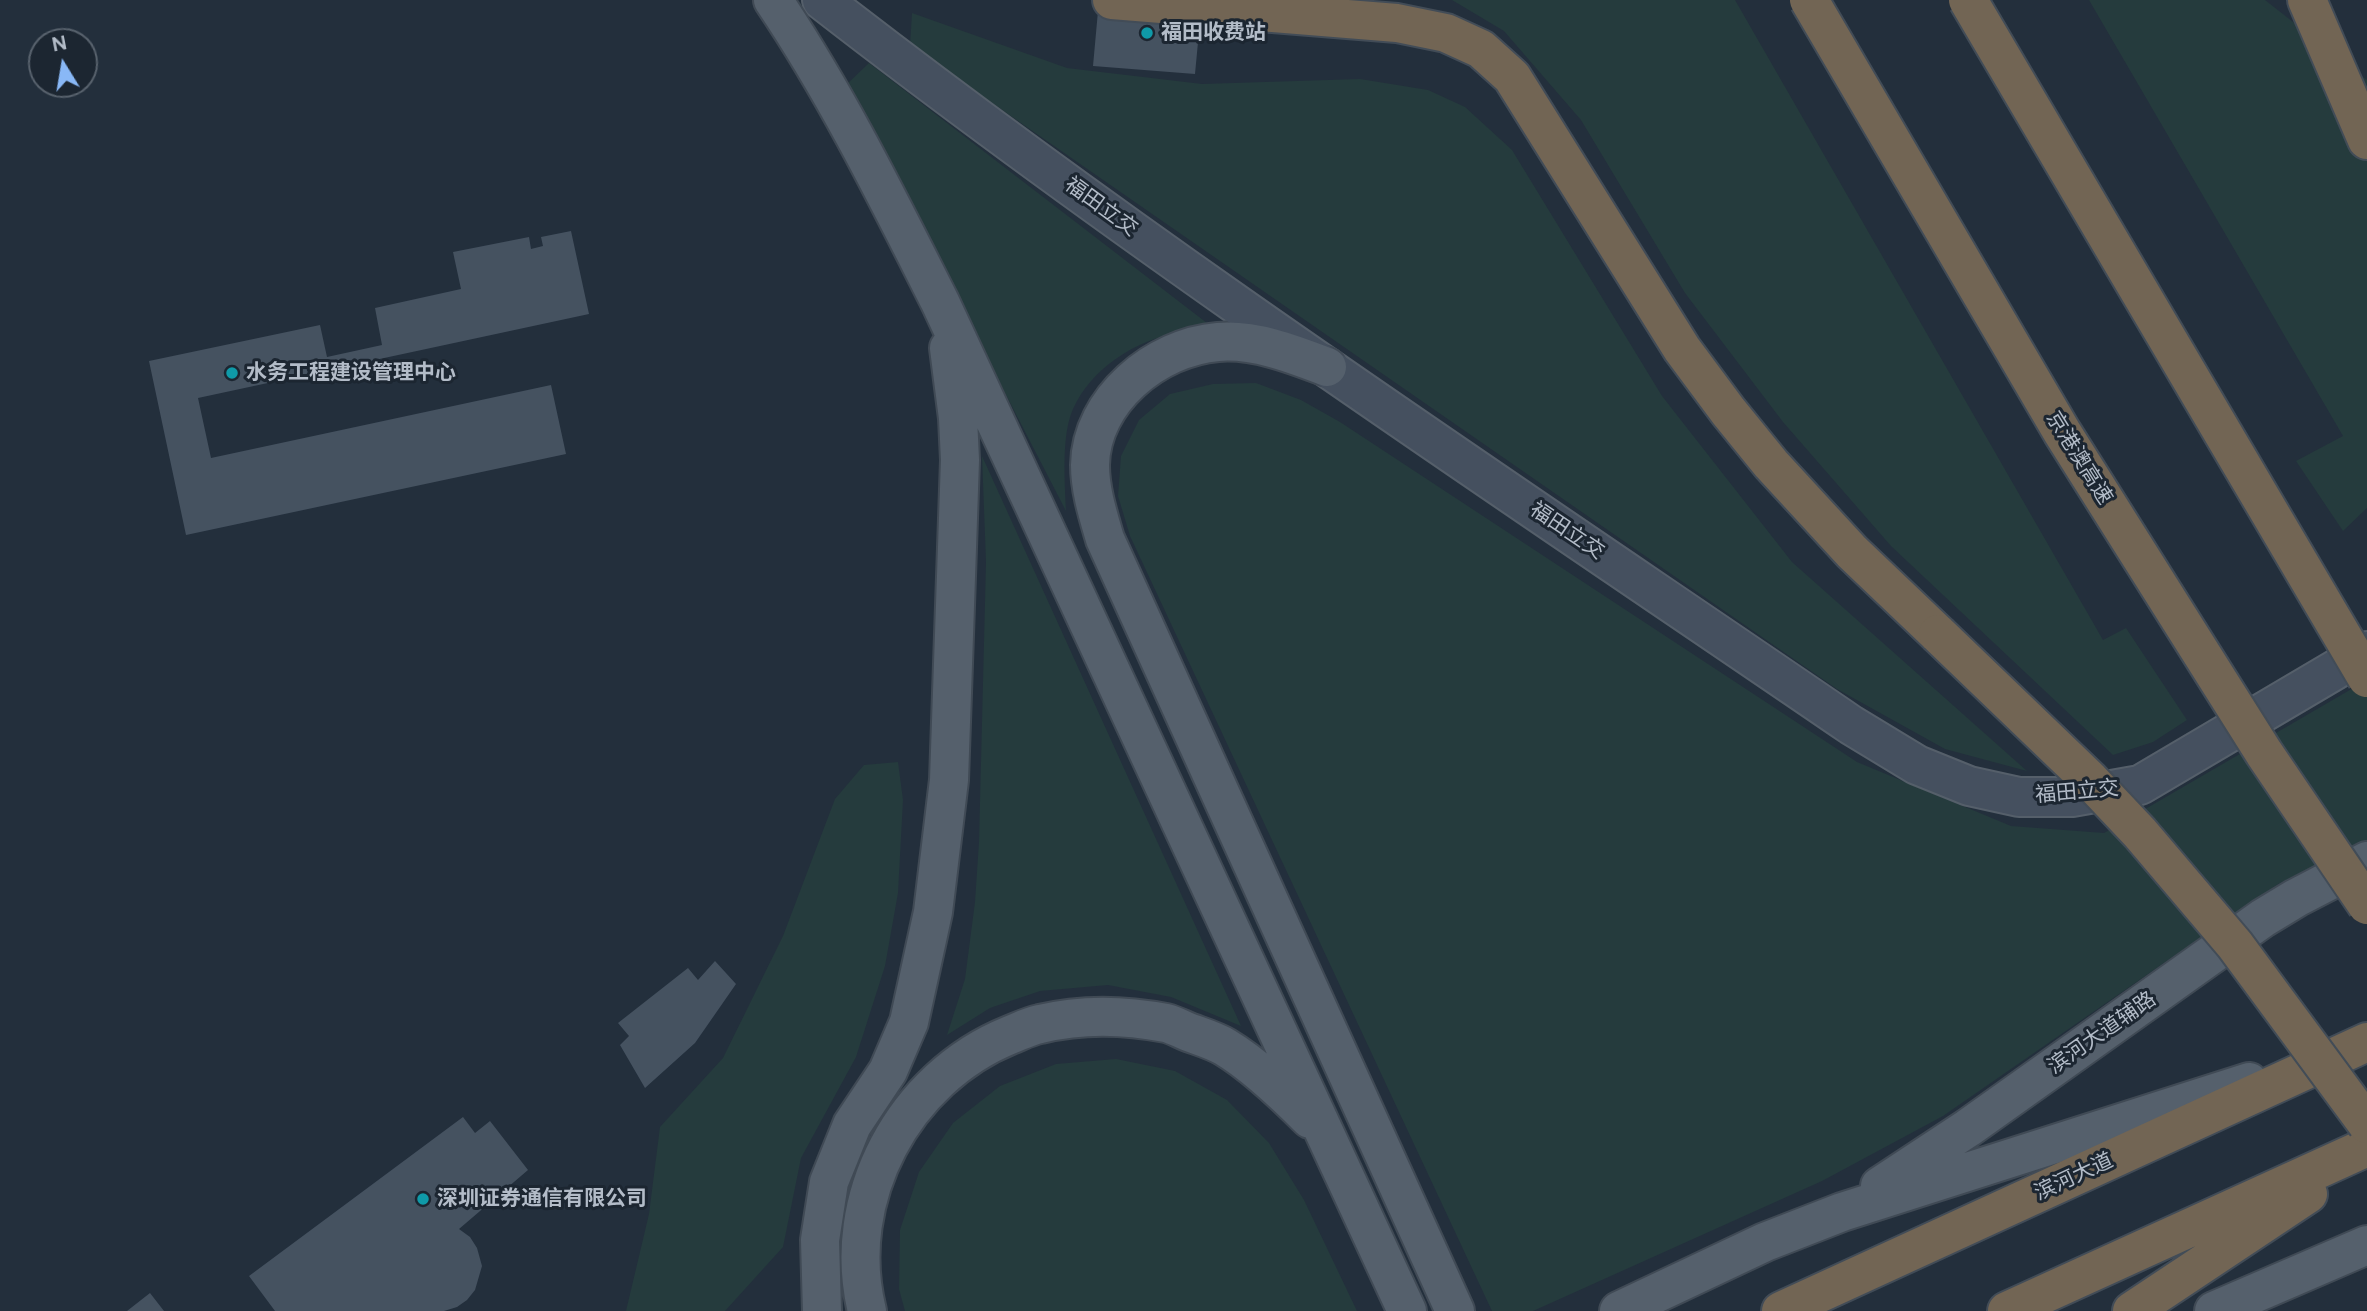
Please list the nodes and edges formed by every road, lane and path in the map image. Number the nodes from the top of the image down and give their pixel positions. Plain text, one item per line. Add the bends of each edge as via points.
1 (773, 0) edge
2 (822, 0) edge
3 (1111, 0) edge
4 (1809, 0) edge
5 (1968, 0) edge
6 (2307, 0) edge
7 (2367, 139) edge
8 (940, 302) junction
9 (1327, 367) junction
10 (2367, 651) edge
11 (2367, 678) edge
12 (2367, 861) edge
13 (2367, 905) edge
14 (2361, 1045) edge
15 (2367, 1124) edge
16 (1324, 1132) junction
17 (2367, 1147) edge
18 (2367, 1155) edge
19 (1842, 1212) junction
20 (2367, 1245) edge
21 (864, 1299) edge
22 (822, 1308) edge
23 (1407, 1311) edge
24 (1455, 1311) edge
25 (1619, 1311) edge
26 (1781, 1311) edge
27 (2007, 1311) edge
28 (2132, 1311) edge
29 (2214, 1311) edge

1 - 8 main road via 829,89
2 - 9 street, 福田立交 via 1074,188
3 - 15 highway, bridge via 1397,23 1446,33 1481,50 1512,77 1682,349 1771,464 1852,552 2140,833 2235,945
4 - 13 highway, 京港澳高速, bridge via 2063,432 2264,753
5 - 11 highway, bridge
6 - 7 highway
8 - 16 main road
8 - 22 main road via 953,371 960,460 948,793 933,912 909,1022 888,1071 852,1125 829,1182 820,1240
9 - 10 street, 福田立交 via 1851,724 1917,765 1969,786 2019,797 2072,797 2140,785
9 - 24 main road via 1261,346 1218,342 1178,352 1143,369 1115,397 1098,427 1090,464 1095,502 1105,539
12 - 19 main road, 滨河大道辅路 via 2263,918
14 - 19 main road, 滨河大道辅路
14 - 26 highway, 滨河大道
16 - 21 main road via 1224,1047 1168,1024 1101,1016 1039,1024 988,1044 949,1070 903,1120 872,1180 862,1226
16 - 23 main road
17 - 27 highway
18 - 28 highway
19 - 25 main road, 滨河大道辅路 via 1765,1242
20 - 29 main road

